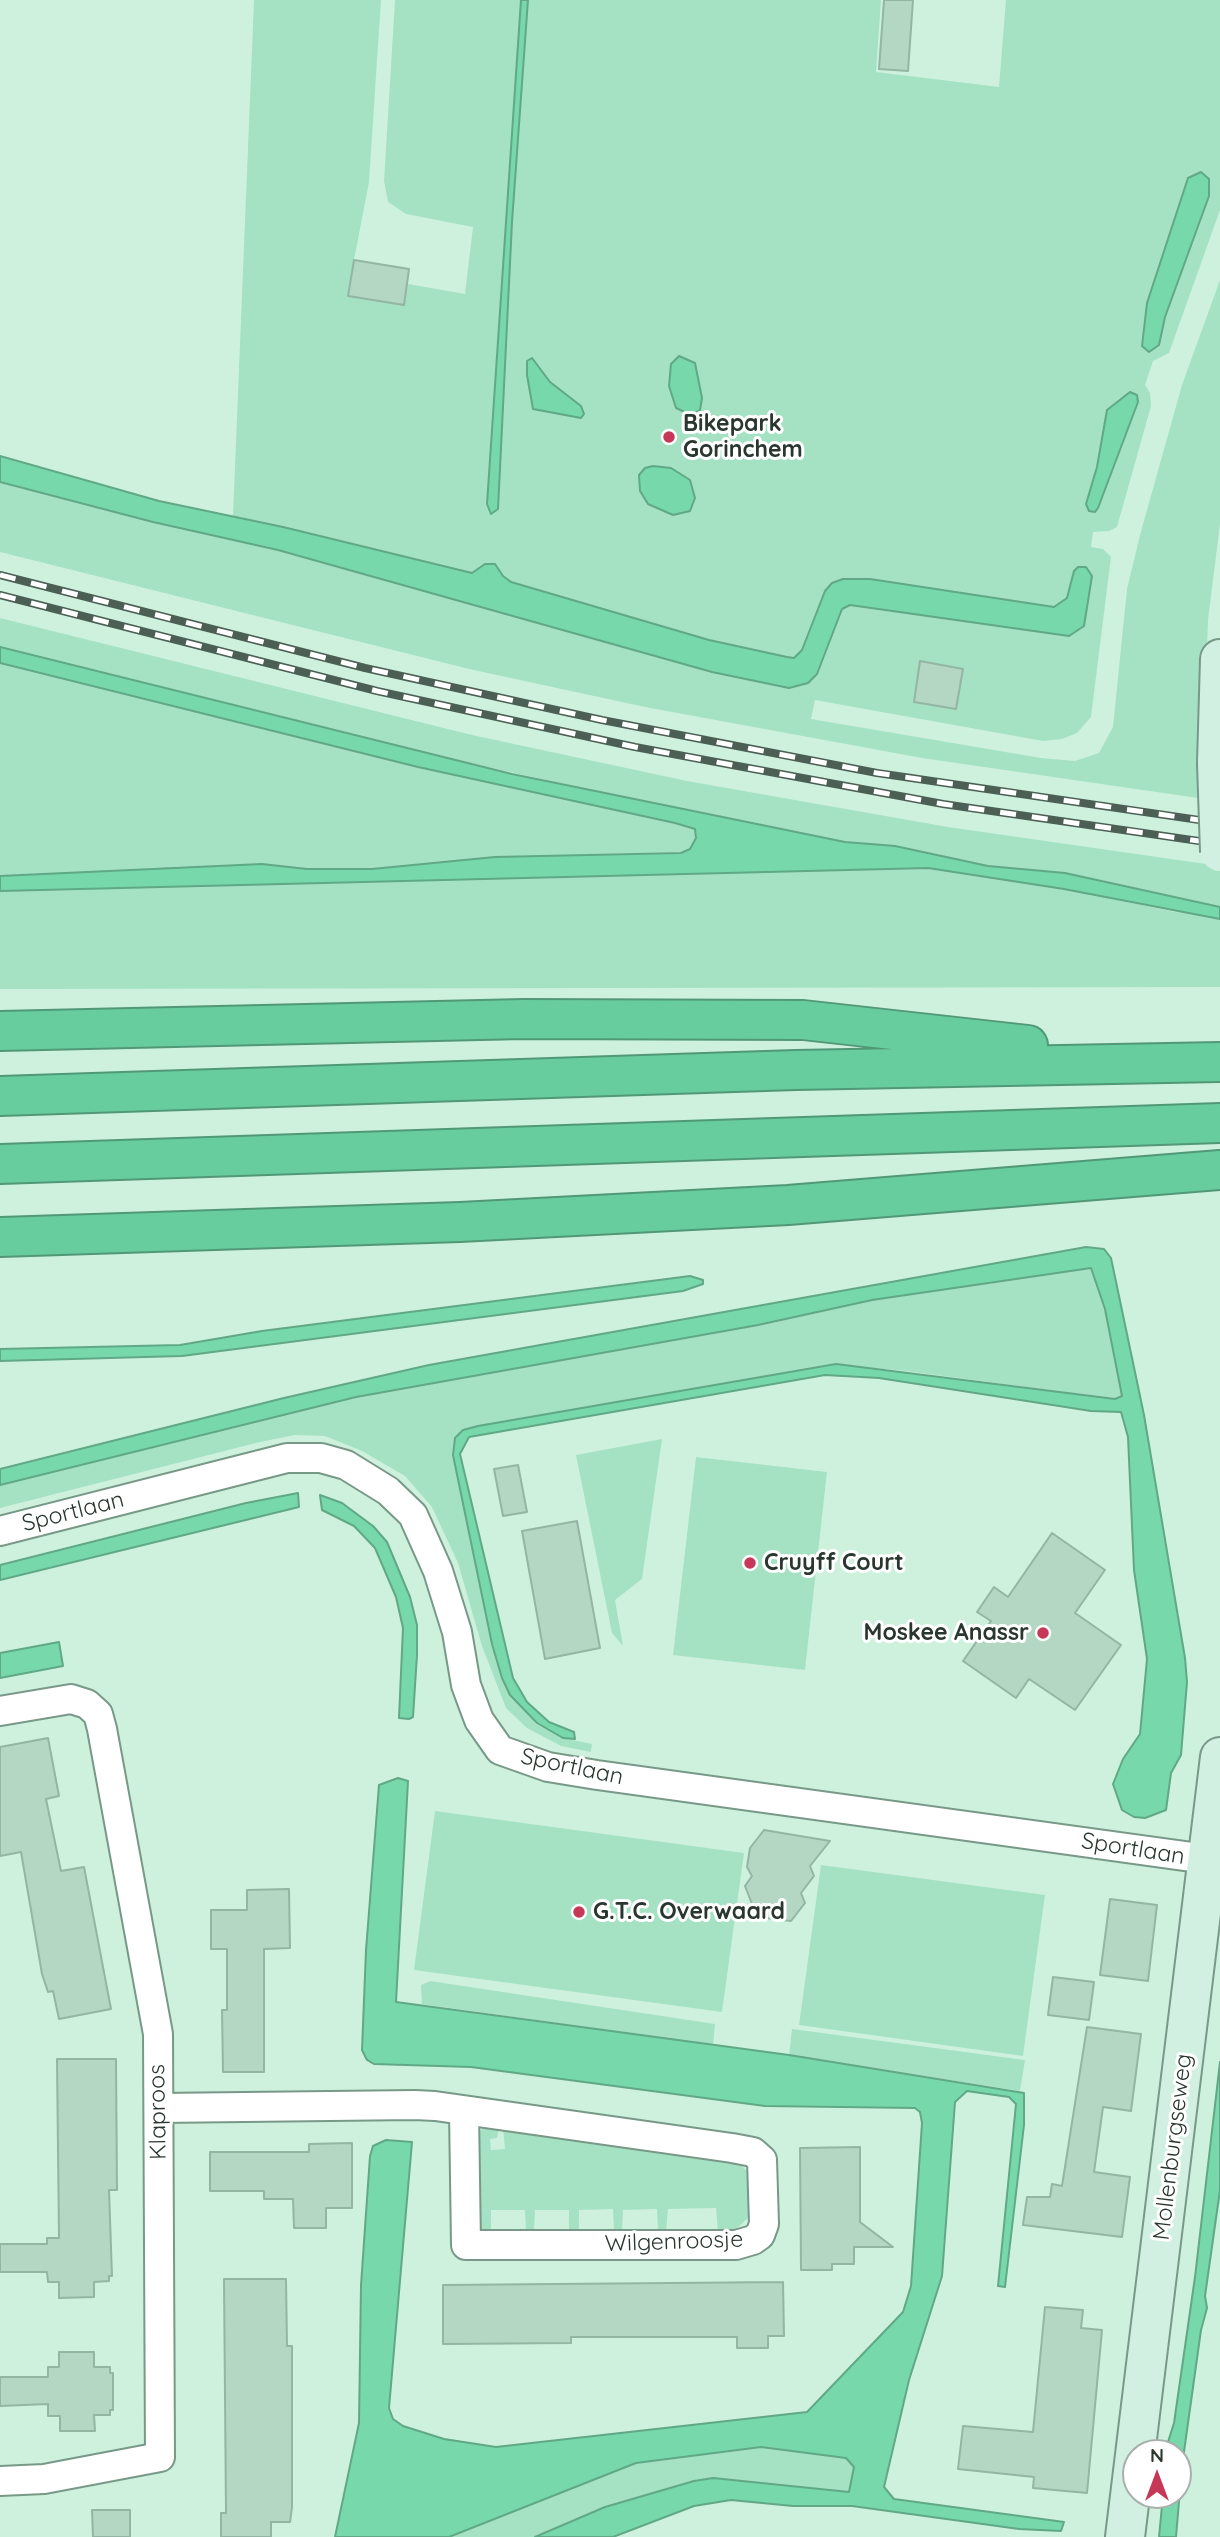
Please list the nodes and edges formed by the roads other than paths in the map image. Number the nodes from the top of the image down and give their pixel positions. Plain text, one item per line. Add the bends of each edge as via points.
1 (1220, 659) edge
2 (1220, 852) edge
3 (0, 1031) edge
4 (1203, 1063) edge
5 (0, 1096) edge
6 (1220, 1123) edge
7 (0, 1164) edge
8 (1220, 1170) edge
9 (0, 1237) edge
10 (0, 1531) edge
11 (0, 1711) edge
12 (1220, 1758) edge
13 (1214, 1861) edge
14 (159, 2108) junction
15 (464, 2111) junction
16 (0, 2481) edge
17 (1125, 2537) edge

1 - 2 street, bridge
3 - 4 highway via 524,1019 803,1020
4 - 5 highway via 796,1070
6 - 7 highway
8 - 9 highway via 788,1205 460,1222
10 - 13 street, Sportlaan via 287,1458 321,1458 346,1465 388,1490 413,1515 438,1571 470,1697 483,1728 500,1750 548,1767 597,1775
11 - 14 street, Klaproos via 71,1699 88,1704 98,1714 158,2034
12 - 13 street, Mollenburgseweg
13 - 17 street, Mollenburgseweg
14 - 15 street, Wilgenroosje via 415,2105
14 - 16 street, Klaproos via 160,2457 44,2479
15 - 15 street, Wilgenroosje via 752,2152 763,2165 764,2224 760,2235 736,2245 466,2245

